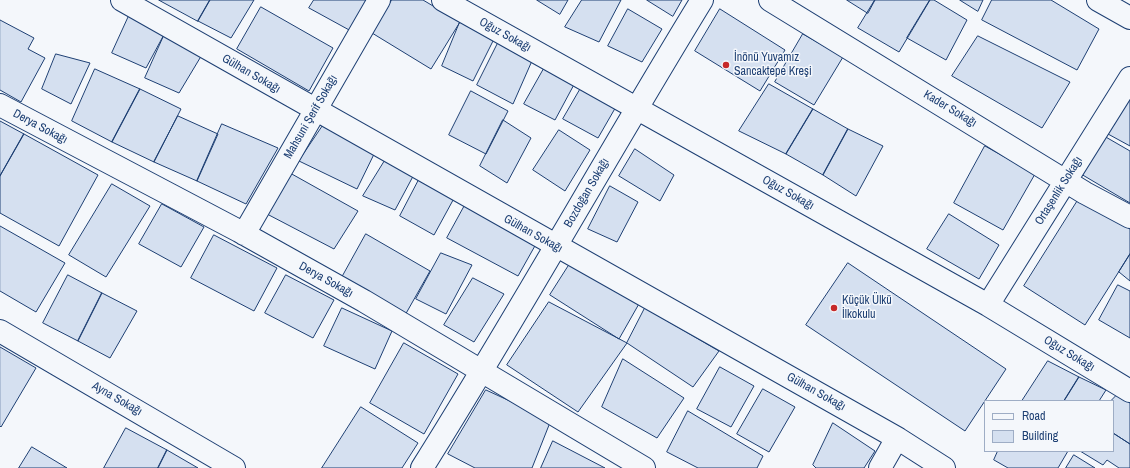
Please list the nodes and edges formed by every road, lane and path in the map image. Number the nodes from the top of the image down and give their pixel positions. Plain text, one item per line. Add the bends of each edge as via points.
1 (122, 0) edge
2 (379, 0) edge
3 (443, 0) edge
4 (702, 0) edge
5 (770, 0) edge
6 (1098, 0) edge
7 (1130, 18) edge
8 (1130, 78) edge
9 (0, 105) edge
10 (636, 108) junction
11 (316, 110) junction
12 (1065, 180) junction
13 (1130, 217) edge
14 (244, 234) junction
15 (556, 247) junction
16 (988, 305) junction
17 (0, 331) edge
18 (482, 372) junction
19 (1130, 391) edge
20 (898, 438) junction
21 (234, 468) edge
22 (422, 468) edge
23 (644, 468) edge
24 (880, 468) edge
25 (944, 468) edge

1 - 11 street, Gülhan Sokağı
2 - 11 street, Mahsuni Şerif Sokağı
3 - 10 street, Oğuz Sokağı
4 - 10 street, Bozdoğan Sokağı
5 - 12 street, Kader Sokağı
6 - 7 street
8 - 12 street, Ortaşenlik Sokağı
9 - 14 street, Derya Sokağı
10 - 15 street, Bozdoğan Sokağı
10 - 16 street, Oğuz Sokağı
11 - 14 street, Mahsuni Şerif Sokağı
11 - 15 street, Gülhan Sokağı
12 - 13 street, Kader Sokağı
12 - 16 street, Ortaşenlik Sokağı
14 - 18 street, Derya Sokağı
15 - 18 street, Bozdoğan Sokağı
15 - 20 street, Gülhan Sokağı
16 - 19 street, Oğuz Sokağı
17 - 21 street, Ayna Sokağı
18 - 22 street, Bozdoğan Sokağı
18 - 23 street, Derya Sokağı
20 - 24 street
20 - 25 street, Gülhan Sokağı

